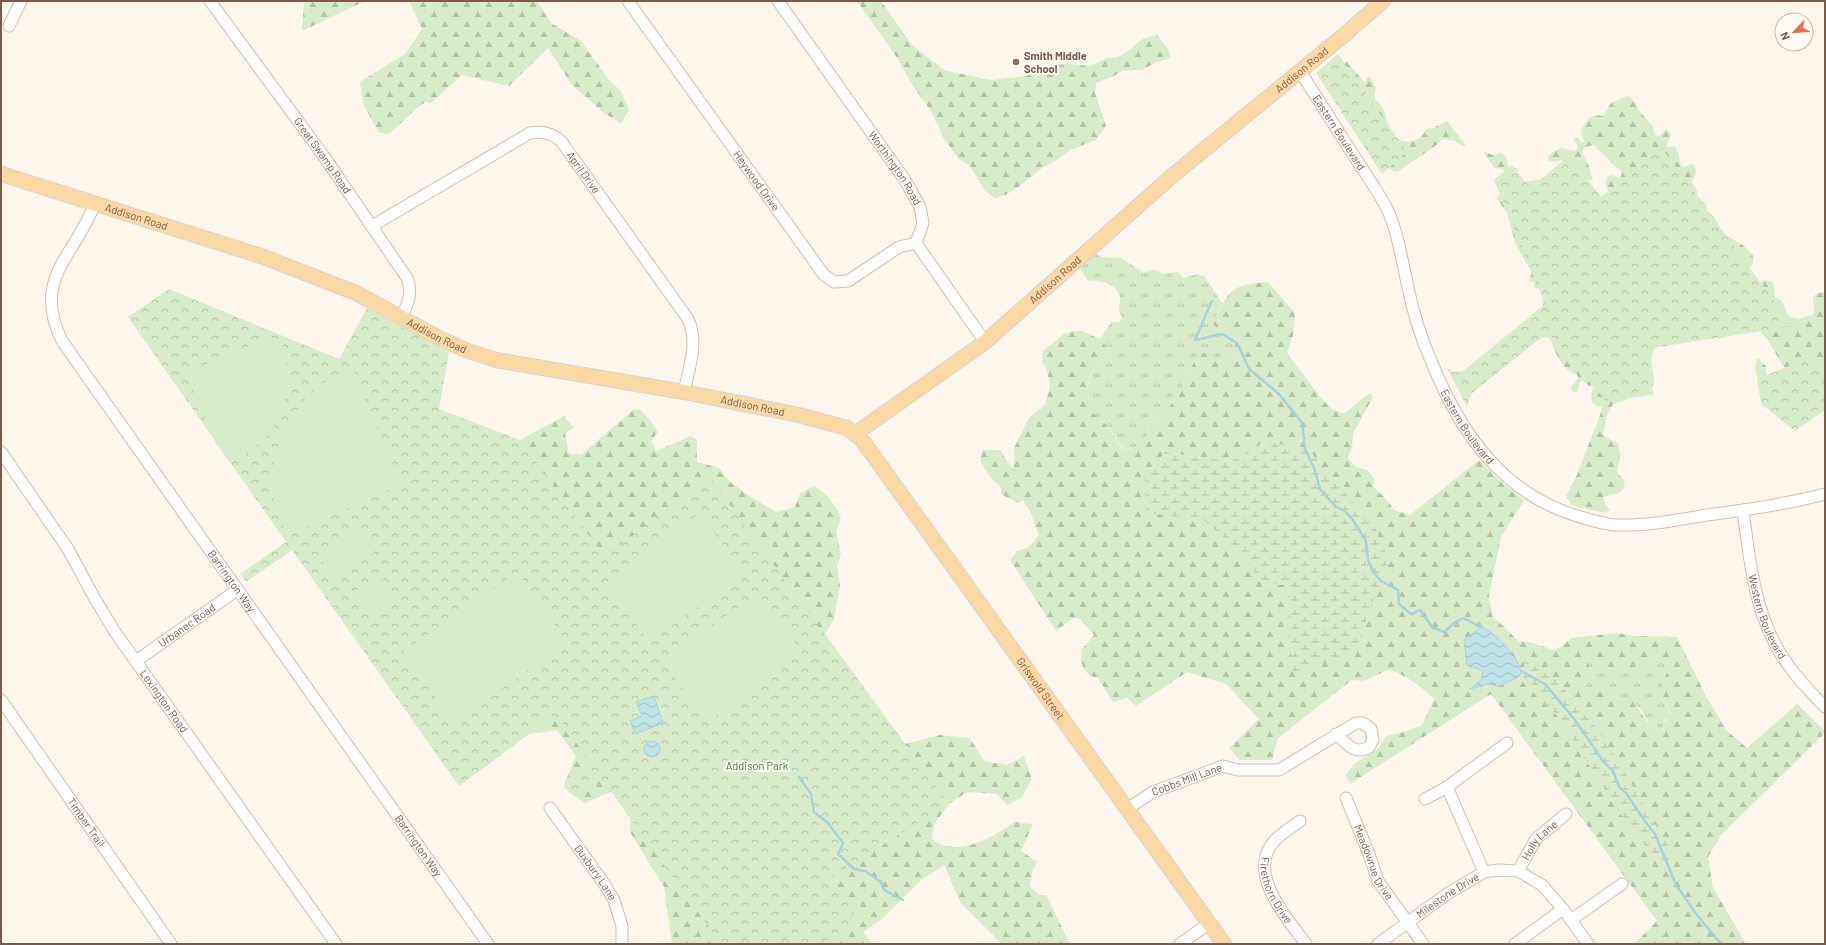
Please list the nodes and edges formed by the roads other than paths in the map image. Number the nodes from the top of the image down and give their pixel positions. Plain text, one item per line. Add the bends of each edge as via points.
1 (21, 1) edge
2 (210, 1) edge
3 (628, 1) edge
4 (778, 1) edge
5 (1383, 1) edge
6 (9, 26) dead end
7 (1300, 71) junction
8 (1, 174) edge
9 (95, 203) junction
10 (372, 226) junction
11 (916, 243) junction
12 (402, 318) junction
13 (985, 342) junction
14 (684, 392) junction
15 (855, 434) junction
16 (1, 452) edge
17 (1825, 494) edge
18 (1743, 510) junction
19 (237, 590) junction
20 (136, 661) junction
21 (1, 700) edge
22 (1825, 707) edge
23 (1336, 734) dead end
24 (1507, 743) dead end
25 (1447, 787) junction
26 (1346, 798) dead end
27 (1425, 800) dead end
28 (550, 808) dead end
29 (1127, 809) junction
30 (1566, 814) dead end
31 (1300, 821) dead end
32 (1518, 871) junction
33 (1484, 872) junction
34 (1622, 884) dead end
35 (1563, 909) junction
36 (1571, 920) junction
37 (1407, 923) junction
38 (1208, 924) junction
39 (171, 944) edge
40 (336, 944) edge
41 (488, 944) edge
42 (622, 944) edge
43 (1180, 944) edge
44 (1224, 944) edge
45 (1306, 944) edge
46 (1378, 944) edge
47 (1423, 944) edge
48 (1515, 944) edge
49 (1588, 944) edge

1 - 6 street
2 - 10 street, Great Swamp Road via 282,97
3 - 11 street, Heywood Drive via 824,274 834,282 848,281 899,247
4 - 11 street, Worthington Road via 920,204 923,223
5 - 7 main road, Addison Road
7 - 13 main road, Addison Road via 1155,191
7 - 18 street, Eastern Boulevard via 1389,214 1415,315 1432,363 1464,427 1492,464 1517,487 1547,505 1566,513 1614,525 1648,524
8 - 9 main road, Addison Road
9 - 12 main road, Addison Road via 261,256 356,293
9 - 19 street, Barrington Way via 55,278 51,305 58,333 66,349
10 - 12 street, Great Swamp Road via 409,283 410,297
10 - 14 street, April Drive via 530,133 542,132 552,135 562,141 688,319 693,329 694,342
11 - 13 street
12 - 14 main road, Addison Road via 468,351 496,360
13 - 15 main road, Addison Road
14 - 15 main road, Addison Road via 819,420 847,428
15 - 29 main road, Griswold Street via 880,464
16 - 20 street, Lexington Road via 68,549 105,616
17 - 18 street, Eastern Boulevard
18 - 22 street, Western Boulevard via 1754,584 1767,628 1788,666
19 - 20 street, Urbanec Road
19 - 41 street, Barrington Way
20 - 40 street, Lexington Road
21 - 39 street, Timber Trail
23 - 29 street, Cobbs Mill Lane via 1279,770 1238,770 1224,766 1153,792
24 - 25 street
25 - 27 street
25 - 33 street
26 - 37 street, Meadowrue Drive via 1378,881
28 - 42 street, Duxbury Lane via 612,896 620,917
29 - 38 main road, Griswold Street
30 - 32 street, Holly Lane via 1536,839
31 - 45 street, Firethorn Drive via 1275,840 1264,864 1266,880 1277,903
32 - 33 street, Milestone Drive
32 - 35 street, Milestone Drive via 1542,885
33 - 37 street, Milestone Drive via 1447,894
34 - 36 street
35 - 36 street, Milestone Drive
35 - 48 street
36 - 49 street, Milestone Drive
37 - 46 street, Milestone Drive
37 - 47 street, Meadowrue Drive
38 - 43 street
38 - 44 main road, Griswold Street

